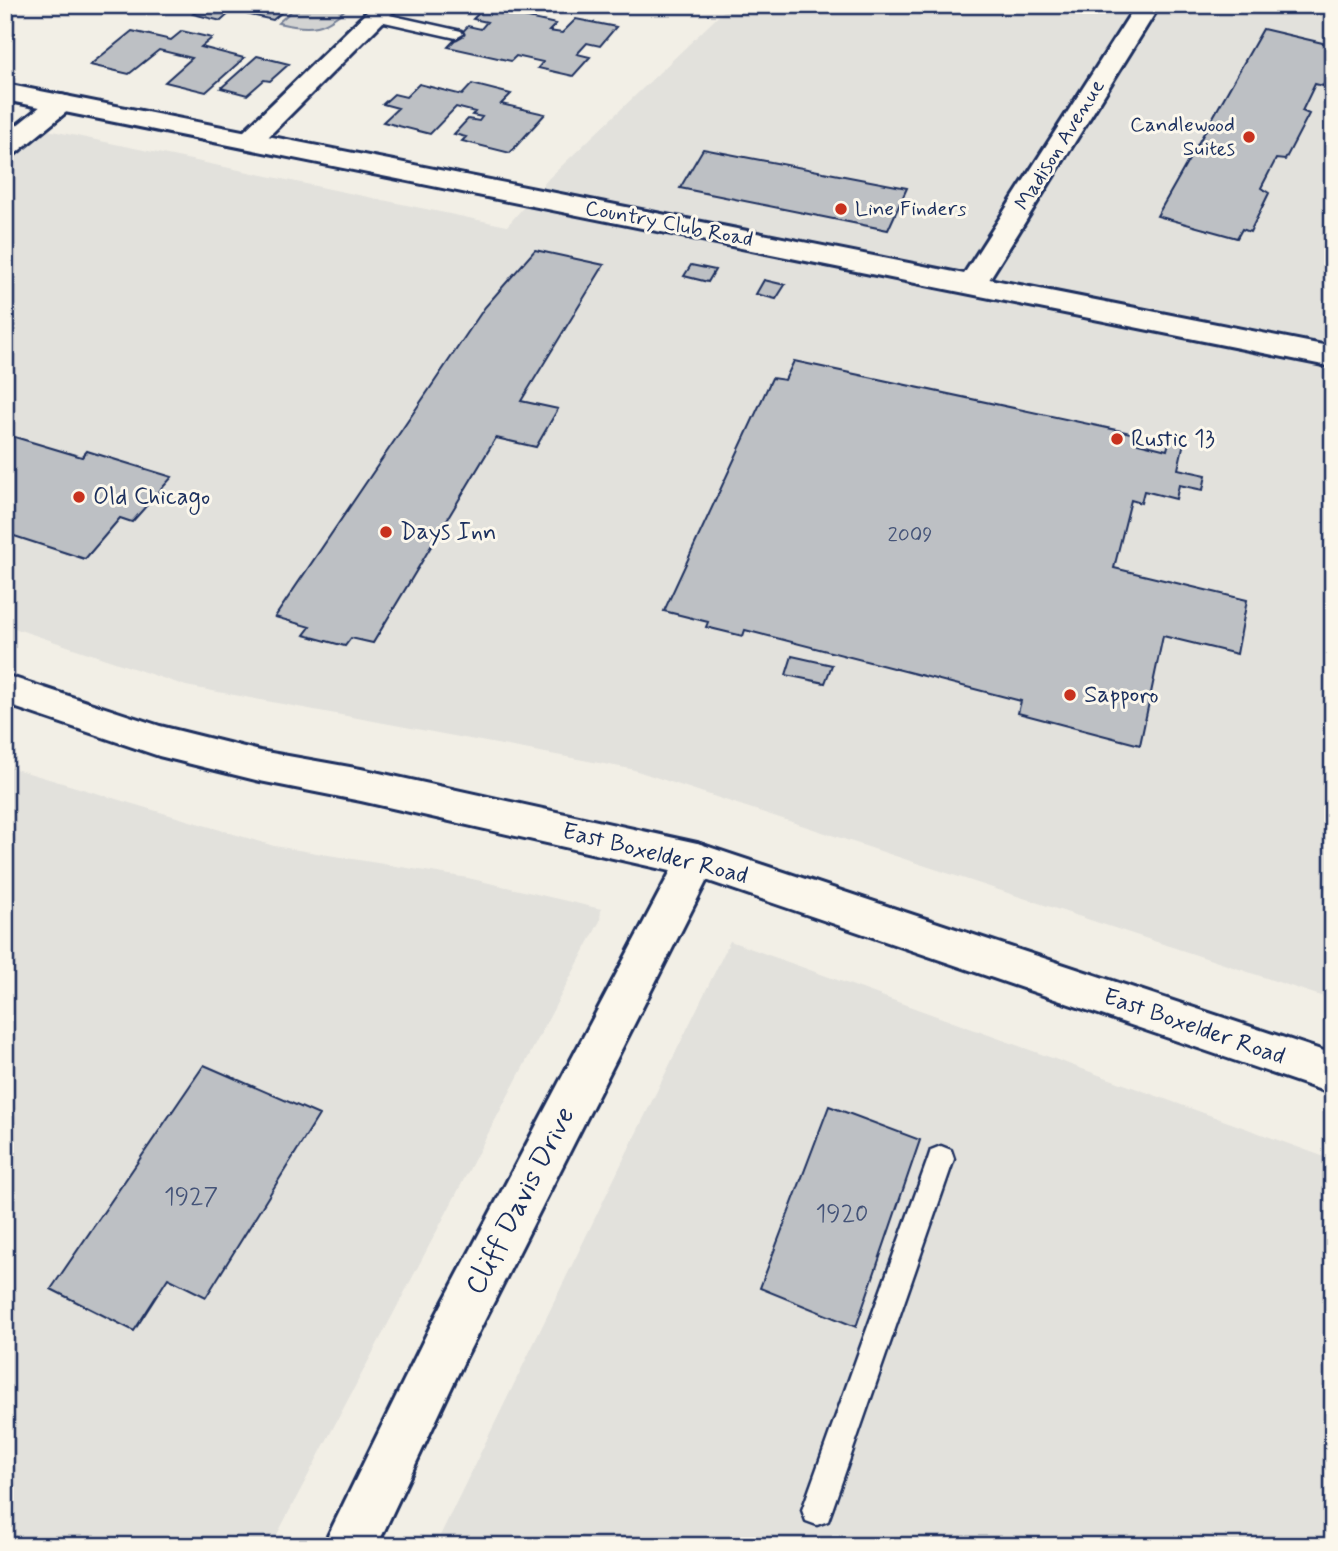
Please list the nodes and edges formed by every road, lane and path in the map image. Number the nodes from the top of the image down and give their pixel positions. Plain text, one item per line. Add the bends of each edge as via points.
1 (1148, 5) edge
2 (382, 11) edge
3 (456, 34) dead end
4 (5, 92) edge
5 (61, 103) junction
6 (250, 140) junction
7 (5, 148) edge
8 (972, 285) junction
9 (1333, 356) edge
10 (5, 689) edge
11 (698, 860) junction
12 (1333, 1074) edge
13 (941, 1159) dead end
14 (817, 1510) dead end
15 (349, 1546) edge

1 - 8 street, Madison Avenue
2 - 3 lane
2 - 6 street
4 - 5 street, Country Club Road
5 - 6 street, Country Club Road
5 - 7 street
6 - 8 street, Country Club Road
8 - 9 street, Country Club Road
10 - 11 street, East Boxelder Road via 159,741 260,766
11 - 12 street, East Boxelder Road
11 - 15 street, Cliff Davis Drive via 447,1345
13 - 14 lane

